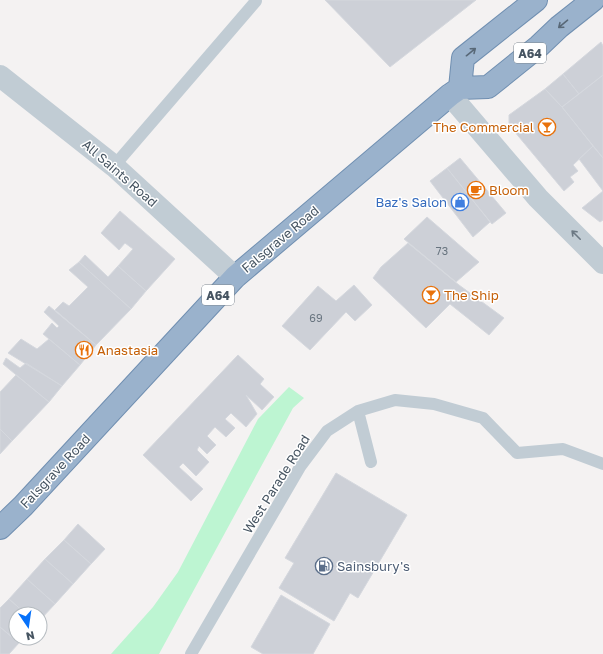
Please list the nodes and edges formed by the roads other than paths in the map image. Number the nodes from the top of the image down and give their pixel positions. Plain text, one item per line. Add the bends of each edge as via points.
1 (536, 0) edge
2 (593, 0) edge
3 (256, 1) edge
4 (0, 76) edge
5 (455, 91) junction
6 (114, 166) junction
7 (603, 263) edge
8 (235, 277) junction
9 (358, 412) junction
10 (371, 462) dead end
11 (603, 464) edge
12 (0, 528) edge
13 (191, 654) edge

5 -> 1 highway via 464,58
2 -> 5 highway, A64 via 488,87
3 - 6 lane
4 - 6 street, All Saints Road
7 -> 5 street via 538,198
5 - 8 highway, Falsgrave Road / A64
6 - 8 street, All Saints Road
8 - 12 highway, Falsgrave Road / A64
9 - 10 lane
9 - 11 lane, West Parade Road via 395,400 434,404 483,418 517,453 563,449
9 - 13 lane, West Parade Road via 327,430 300,467

